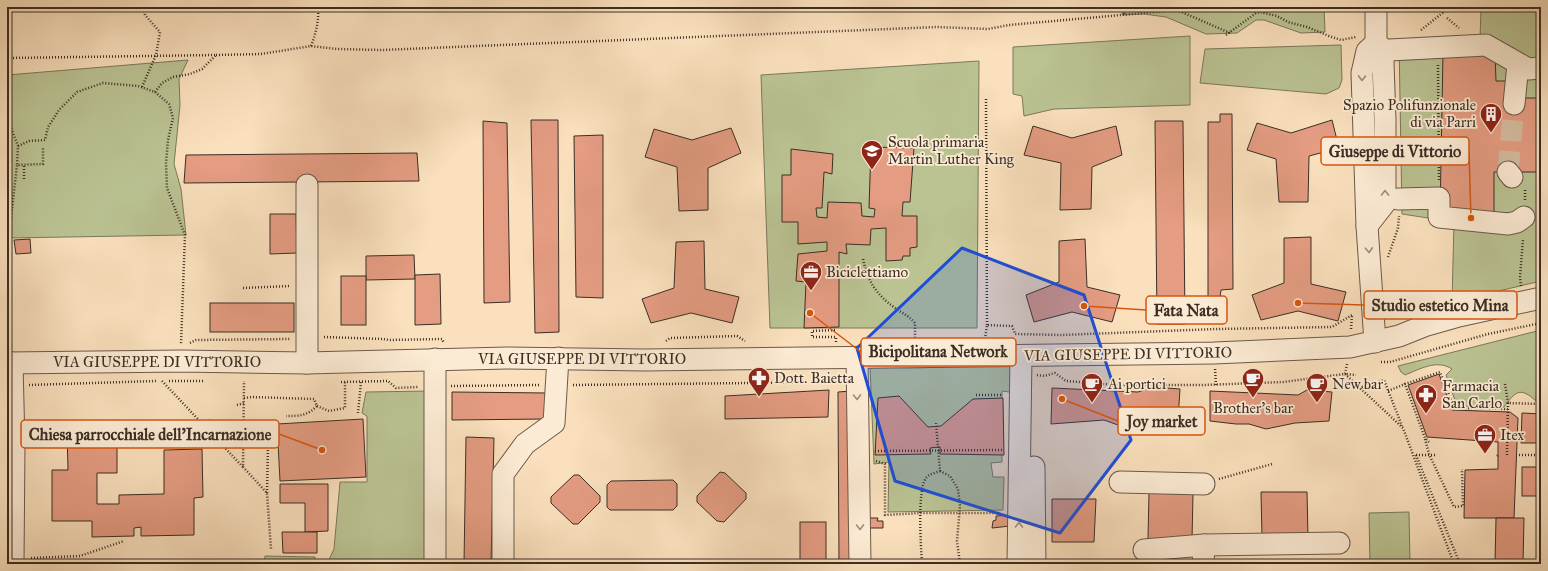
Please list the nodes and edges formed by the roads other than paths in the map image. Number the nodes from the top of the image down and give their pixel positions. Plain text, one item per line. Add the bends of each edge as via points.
1 (1376, 7) edge
2 (1371, 45) junction
3 (1518, 64) junction
4 (1541, 68) edge
5 (1514, 104) tunnel mouth
6 (1385, 120) junction
7 (1363, 122) junction
8 (307, 185) dead end
9 (1398, 199) dead end
10 (1524, 225) road end
11 (1367, 226) junction
12 (1541, 298) edge
13 (1541, 312) edge
14 (1399, 336) junction
15 (1374, 342) junction
16 (1021, 356) junction
17 (558, 358) junction
18 (857, 358) junction
19 (9, 359) edge
20 (435, 359) junction
21 (307, 363) junction
22 (1032, 375) road end
23 (1120, 482) dead end
24 (1204, 484) road end
25 (1339, 543) dead end
26 (1144, 550) dead end
27 (1203, 554) edge
28 (13, 562) edge
29 (435, 564) edge
30 (503, 564) edge
31 (860, 564) edge
32 (1018, 564) edge
33 (1035, 564) edge

1 - 2 street
2 - 3 street via 1486,45
2 - 6 street via 1383,62
2 -> 7 street via 1362,73
3 - 4 street via 1528,69
3 - 5 street
6 - 7 street
11 -> 6 street via 1384,203
7 - 11 street
8 - 21 street
9 - 10 street via 1439,198 1439,217 1508,224 1517,222
11 -> 15 street
12 - 14 street, VIA GIUSEPPE DI VITTORIO via 1459,316
13 - 14 street, VIA GIUSEPPE DI VITTORIO via 1426,336
14 - 15 street, VIA GIUSEPPE DI VITTORIO
15 - 16 street, VIA GIUSEPPE DI VITTORIO via 1350,347 1214,353
16 - 18 street, VIA GIUSEPPE DI VITTORIO
32 -> 16 street
17 - 18 street, VIA GIUSEPPE DI VITTORIO
17 - 20 street, VIA GIUSEPPE DI VITTORIO
17 - 30 street via 554,423 525,444 503,474
18 -> 31 street
19 - 21 street, VIA GIUSEPPE DI VITTORIO via 182,371
19 - 28 street via 14,445
20 - 21 street, VIA GIUSEPPE DI VITTORIO
20 - 29 street
22 - 33 street
23 - 24 street
25 - 27 street
26 - 27 street

